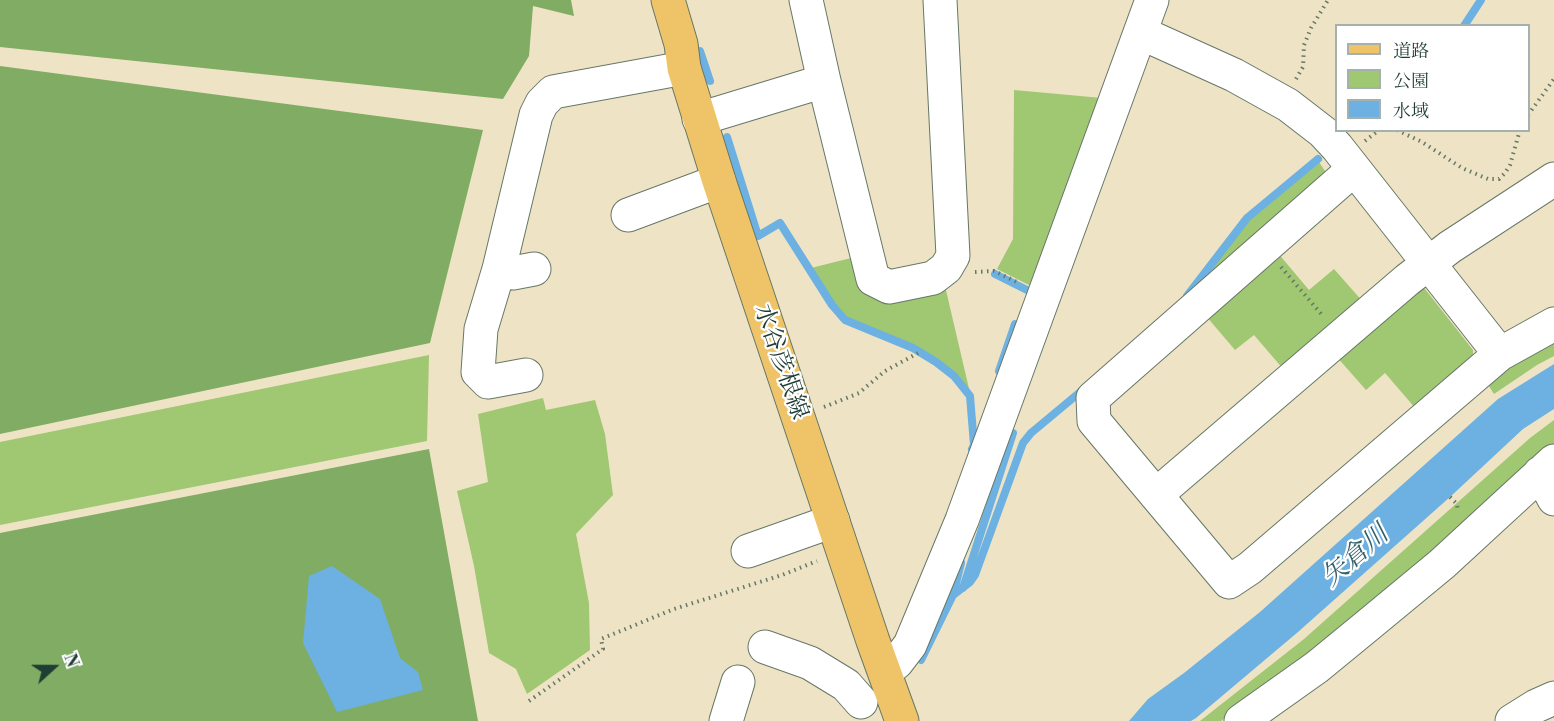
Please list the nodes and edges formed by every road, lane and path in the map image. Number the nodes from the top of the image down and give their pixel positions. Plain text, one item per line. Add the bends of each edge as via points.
1 (668, 0) edge
2 (806, 0) edge
3 (940, 0) edge
4 (1152, 0) edge
5 (1328, 0) edge
6 (1141, 33) junction
7 (684, 68) junction
8 (1554, 79) edge
9 (824, 81) junction
10 (1292, 87) dead end
11 (1530, 112) edge
12 (699, 119) junction
13 (1401, 132) edge
14 (1519, 132) edge
15 (1354, 169) junction
16 (1554, 178) edge
17 (719, 181) junction
18 (628, 215) dead end
19 (1428, 264) junction
20 (1279, 265) dead end
21 (946, 268) junction
22 (499, 269) junction
23 (534, 269) dead end
24 (1021, 284) dead end
25 (1329, 323) dead end
26 (1554, 324) edge
27 (918, 353) dead end
28 (1500, 354) junction
29 (526, 375) dead end
30 (798, 417) junction
31 (1549, 478) edge
32 (1156, 495) junction
33 (1450, 497) dead end
34 (1457, 504) dead end
35 (833, 521) junction
36 (748, 552) dead end
37 (827, 557) dead end
38 (765, 647) dead end
39 (738, 682) dead end
40 (893, 695) edge
41 (1554, 698) edge
42 (529, 701) dead end
43 (856, 712) edge
44 (726, 721) edge
45 (1241, 721) edge
46 (1512, 721) edge

1 - 7 main road, 水谷彦根線
2 - 9 street
3 - 21 street via 953,256
4 - 6 street
5 - 10 path via 1311,28 1304,45 1303,67
6 - 15 street via 1234,75 1288,105 1323,132
6 - 40 street via 962,520 910,645 897,662
7 - 12 main road, 水谷彦根線
7 - 22 street via 567,88 553,92 542,103 536,114
8 - 11 path
9 - 12 street
9 - 21 street via 873,279 889,287 933,278
12 - 17 main road, 水谷彦根線
13 - 14 path via 1462,168 1488,179 1499,179 1510,165
15 - 19 street
15 - 32 street via 1093,398 1094,421
16 - 19 street
17 - 18 street
17 - 30 main road, 水谷彦根線
19 - 28 street
19 - 32 street
20 - 25 path
21 - 24 path via 959,273 994,271
22 - 23 street via 513,273
22 - 29 street via 481,329 478,372 488,382
26 - 28 street
27 - 30 path via 885,371 859,393
28 - 32 street via 1229,582
30 - 35 main road, 水谷彦根線
31 - 45 street via 1317,667
33 - 34 path
35 - 36 street
35 - 40 main road, 水谷彦根線
37 - 42 path via 674,609 601,639 603,649
38 - 43 street via 810,663 846,685
39 - 44 street
40 - 43 street
41 - 46 street

